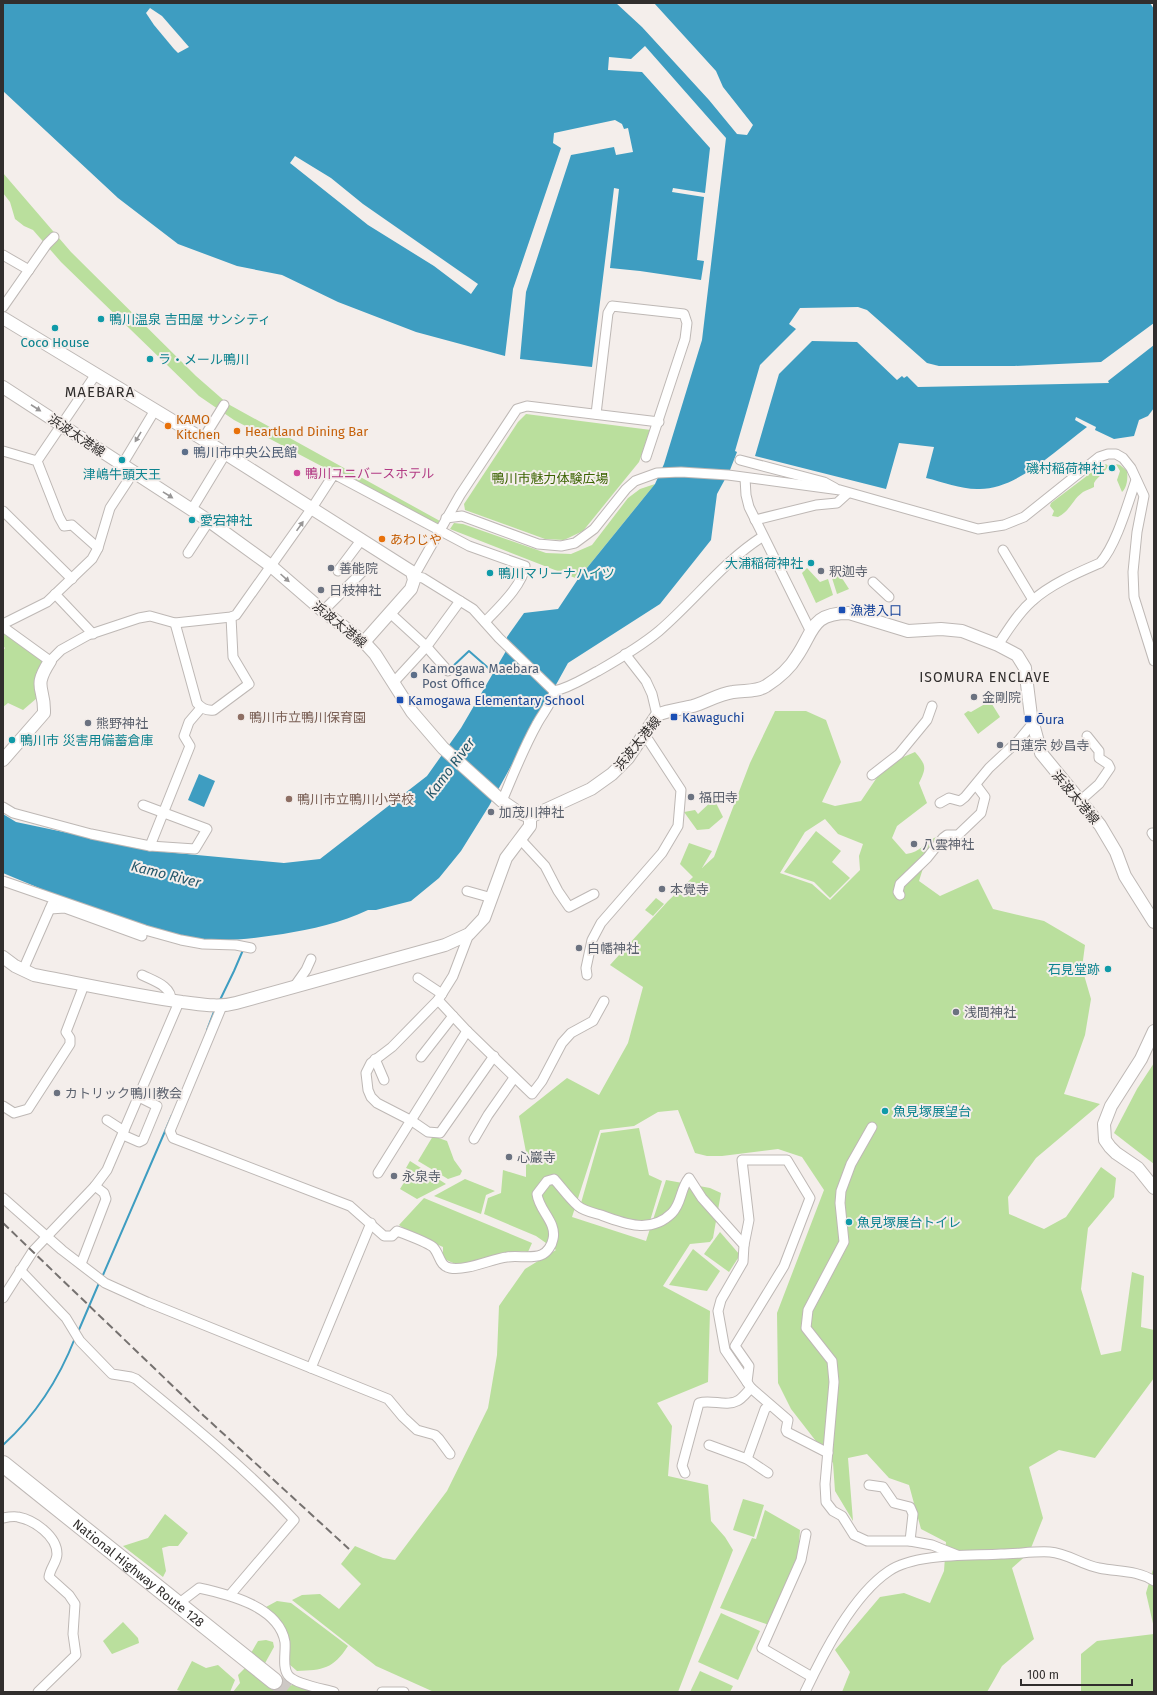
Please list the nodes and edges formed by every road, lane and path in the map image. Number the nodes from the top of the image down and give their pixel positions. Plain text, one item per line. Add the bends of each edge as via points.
1 (54, 237) dead end
2 (3, 255) edge
3 (29, 270) junction
4 (3, 306) edge
5 (3, 318) edge
6 (96, 374) junction
7 (3, 387) edge
8 (224, 405) dead end
9 (155, 410) junction
10 (596, 414) junction
11 (659, 422) junction
12 (61, 424) junction
13 (203, 439) junction
14 (3, 451) edge
15 (226, 453) junction
16 (646, 457) dead end
17 (740, 460) dead end
18 (37, 461) junction
19 (122, 465) junction
20 (133, 473) junction
21 (745, 478) junction
22 (1136, 480) junction
23 (844, 492) junction
24 (312, 508) junction
25 (192, 509) junction
26 (3, 511) edge
27 (446, 518) junction
28 (755, 520) junction
29 (209, 521) junction
30 (440, 531) junction
31 (762, 536) junction
32 (362, 539) junction
33 (98, 548) junction
34 (1003, 550) dead end
35 (188, 553) dead end
36 (271, 566) junction
37 (338, 571) dead end
38 (362, 572) dead end
39 (414, 576) junction
40 (72, 579) junction
41 (873, 582) dead end
42 (55, 594) junction
43 (890, 597) dead end
44 (1033, 600) junction
45 (460, 601) junction
46 (323, 610) junction
47 (390, 613) junction
48 (232, 617) junction
49 (485, 622) junction
50 (175, 623) junction
51 (3, 626) edge
52 (810, 630) junction
53 (94, 634) junction
54 (364, 642) junction
55 (998, 645) junction
56 (426, 646) junction
57 (625, 654) junction
58 (50, 661) junction
59 (1154, 661) edge
60 (448, 671) dead end
61 (393, 683) junction
62 (554, 690) junction
63 (932, 706) dead end
64 (201, 708) junction
65 (657, 716) junction
66 (1033, 723) junction
67 (645, 735) junction
68 (1086, 736) dead end
69 (3, 760) edge
70 (872, 775) dead end
71 (976, 785) junction
72 (501, 800) junction
73 (1081, 800) junction
74 (940, 803) dead end
75 (143, 805) dead end
76 (3, 807) edge
77 (163, 812) junction
78 (530, 817) junction
79 (520, 839) junction
80 (150, 846) junction
81 (3, 881) edge
82 (467, 891) dead end
83 (594, 894) dead end
84 (900, 895) dead end
85 (492, 898) junction
86 (54, 899) junction
87 (50, 909) junction
88 (1154, 922) edge
89 (469, 934) junction
90 (142, 936) dead end
91 (251, 948) dead end
92 (3, 957) edge
93 (311, 959) dead end
94 (23, 970) junction
95 (142, 975) dead end
96 (587, 975) dead end
97 (418, 978) dead end
98 (84, 985) junction
99 (294, 987) junction
100 (440, 997) junction
101 (175, 1001) junction
102 (604, 1001) dead end
103 (216, 1006) junction
104 (453, 1016) junction
105 (467, 1031) junction
106 (1154, 1031) edge
107 (494, 1056) junction
108 (421, 1057) dead end
109 (375, 1059) junction
110 (514, 1078) junction
111 (384, 1080) dead end
112 (139, 1097) junction
113 (3, 1106) edge
114 (107, 1120) dead end
115 (412, 1120) junction
116 (872, 1127) dead end
117 (124, 1133) junction
118 (474, 1139) dead end
119 (378, 1173) dead end
120 (95, 1186) junction
121 (1154, 1188) edge
122 (3, 1198) edge
123 (371, 1223) junction
124 (47, 1236) junction
125 (744, 1245) junction
126 (81, 1264) junction
127 (20, 1270) junction
128 (3, 1298) edge
129 (311, 1368) junction
130 (749, 1385) junction
131 (770, 1405) junction
132 (709, 1445) dead end
133 (828, 1453) junction
134 (450, 1454) dead end
135 (747, 1459) junction
136 (3, 1464) edge
137 (685, 1473) dead end
138 (768, 1473) dead end
139 (869, 1485) dead end
140 (3, 1518) edge
141 (806, 1534) dead end
142 (910, 1541) junction
143 (957, 1555) junction
144 (1154, 1581) edge
145 (230, 1595) junction
146 (178, 1604) junction
147 (812, 1677) junction
148 (274, 1681) tunnel mouth
149 (38, 1692) edge
150 (334, 1692) edge
151 (382, 1692) edge
152 (404, 1692) edge
153 (805, 1692) edge

1 - 3 street
2 - 3 street
3 - 4 street
5 - 6 main road
6 - 9 main road
6 - 12 street
7 -> 12 main road, 浜波太港線
8 - 13 street
9 - 13 main road
9 -> 19 street
10 - 11 street
10 - 11 street via 608,313 612,306 678,312 684,314 687,323 685,339
10 - 27 street via 527,406 517,409
11 - 16 street
12 - 18 street
12 - 19 main road, 浜波太港線
13 - 15 main road
14 - 18 street
15 - 24 main road
15 - 25 street
17 - 23 street via 824,482
18 - 33 street via 64,526 72,525
19 - 20 main road, 浜波太港線
20 -> 25 main road, 浜波太港線
20 - 33 street via 110,508
21 - 23 street
21 - 27 street via 680,472 657,473 635,481 586,537 561,546 538,544 462,516
21 - 28 street via 746,495
22 - 23 street via 1123,458 1116,454 1108,454 1100,457 1024,517 1004,525 978,529
22 - 44 street via 1105,558
22 - 59 street via 1145,501 1137,532 1133,572 1134,597
23 - 28 street via 837,503 816,505
24 - 30 street via 334,474
24 - 32 main road
36 -> 24 street
25 - 29 main road, 浜波太港線
26 - 40 street
27 - 30 street
28 - 31 street
29 - 35 street
29 - 36 main road, 浜波太港線
30 - 39 street
30 - 49 street via 469,546 525,566 524,575
31 - 52 street
31 - 57 street via 728,562 659,631
32 - 37 street
32 - 39 main road via 407,568
33 - 40 street via 92,559
34 - 44 street
36 -> 46 main road, 浜波太港線
36 - 48 street
38 - 46 street
39 - 45 street via 423,578
39 - 47 main road via 411,589
40 - 42 street
41 - 43 street
42 - 51 street
42 - 53 street
44 - 55 street
45 - 49 street via 473,609
45 - 56 street
46 - 54 main road, 浜波太港線
47 - 54 main road
47 - 56 street
48 - 50 street
48 - 64 street via 233,657 249,684 214,710
49 - 62 street
50 - 53 street via 150,616
50 - 64 street
51 - 58 street
52 - 55 main road, 浜波太港線 via 826,617 849,613 908,631 962,631
52 - 65 main road, 浜波太港線 via 797,657 766,686 758,690 725,694
53 - 58 street via 61,650
54 - 61 main road, 浜波太港線 via 375,654
55 - 66 main road, 浜波太港線 via 1017,655 1025,668
56 - 60 street
56 - 61 street
57 - 62 street via 580,681
57 - 65 street via 646,681
58 - 69 main road via 40,680 39,689 44,713
61 - 72 main road, 浜波太港線 via 420,722 443,748
62 - 72 street via 553,697 537,723
63 - 70 street via 927,720 899,754
64 - 77 street via 189,722 184,736 190,746
65 - 67 main road, 浜波太港線
66 - 71 street
66 - 73 main road, 浜波太港線 via 1036,739 1045,760
67 - 78 main road, 浜波太港線 via 628,758 592,789
67 - 96 street via 681,790 678,826 662,853 601,922 592,940
68 - 73 street via 1099,751 1099,758 1110,768 1099,784
71 - 74 street via 960,801 949,798
71 - 84 street via 984,797 981,813 958,835 947,835 943,838 900,884
72 - 78 main road, 浜波太港線
73 - 88 main road, 浜波太港線 via 1100,825 1116,852 1125,876
75 - 77 street
76 - 80 street via 13,813 91,834
77 - 80 street
77 - 80 street via 207,829 195,849
78 - 79 main road via 531,824
79 - 83 street via 545,866 570,907
79 - 85 main road via 506,858
81 - 86 street
82 - 85 street
85 - 89 main road via 484,918
86 - 87 street
86 - 91 street via 181,940
87 - 90 street via 65,908
87 - 94 street
89 - 99 main road via 449,944
89 - 100 street via 453,976
92 - 94 main road
93 - 99 street
94 - 98 main road via 34,975
95 - 101 street via 164,986
97 - 100 street
98 - 101 main road
98 - 113 street via 66,1032 70,1044 28,1109 14,1113
99 - 103 main road
100 - 104 street
100 - 109 street via 392,1047
101 - 103 main road
101 - 112 street
102 - 110 street via 593,1021 571,1033 562,1043 542,1081 532,1094
103 - 123 street via 170,1135 350,1206
104 - 105 street
104 - 108 street
105 - 107 street
105 - 115 street
106 - 121 main road via 1141,1059 1111,1106 1104,1124 1105,1140 1110,1147 1138,1168
107 - 110 street
107 - 115 street via 440,1133 428,1132
109 - 111 street
109 - 115 street via 366,1073 371,1098
110 - 118 street
112 - 117 street
112 - 117 street via 157,1106 143,1140 139,1142
114 - 117 street
115 - 119 street
116 - 133 street via 851,1164 841,1191 840,1209 844,1242 806,1318 806,1328 832,1361 834,1382
117 - 120 street via 111,1163
120 - 124 street
120 - 126 street via 104,1193 106,1199
122 - 124 street
123 - 125 street via 384,1236 392,1236 397,1231 434,1248 444,1265 451,1268 479,1265 507,1257 541,1255 549,1249 553,1239 553,1227 538,1203 538,1194 547,1180 554,1179 580,1208 624,1224 653,1226 674,1212 680,1202 684,1184 689,1178 702,1198
123 - 129 street
124 - 126 street
124 - 127 street
125 - 130 street via 743,1262 718,1311 725,1350
125 - 130 street via 749,1220 742,1160 787,1160 810,1198 784,1266 735,1346 749,1366
126 - 129 street via 101,1280
127 - 128 street
127 - 145 street via 66,1318 80,1341 112,1374 136,1379 261,1485 294,1520
129 - 134 street via 388,1398 403,1417 418,1430 435,1435
130 - 131 street
130 - 137 street via 738,1401 699,1403 682,1466
131 - 133 street via 788,1420 787,1432
131 - 135 street via 766,1409
132 - 135 street
133 - 142 street via 826,1502 833,1511 842,1516 854,1535 867,1541
135 - 138 street
136 - 146 highway, National Highway Route 128
139 - 142 street via 883,1487 894,1503 910,1506 913,1514
140 - 149 street via 23,1518 49,1534 57,1551 56,1562 49,1577 75,1604 73,1634 76,1655
141 - 147 street via 801,1560 762,1648
142 - 143 street via 932,1545
143 - 144 street via 1051,1552 1088,1566 1145,1575
143 - 147 street via 909,1561 889,1571 871,1586 834,1636
145 - 146 street via 198,1588
145 - 150 street via 262,1610 278,1627 285,1641 288,1675 295,1680
146 - 148 highway, National Highway Route 128
147 - 153 street
151 - 152 street

